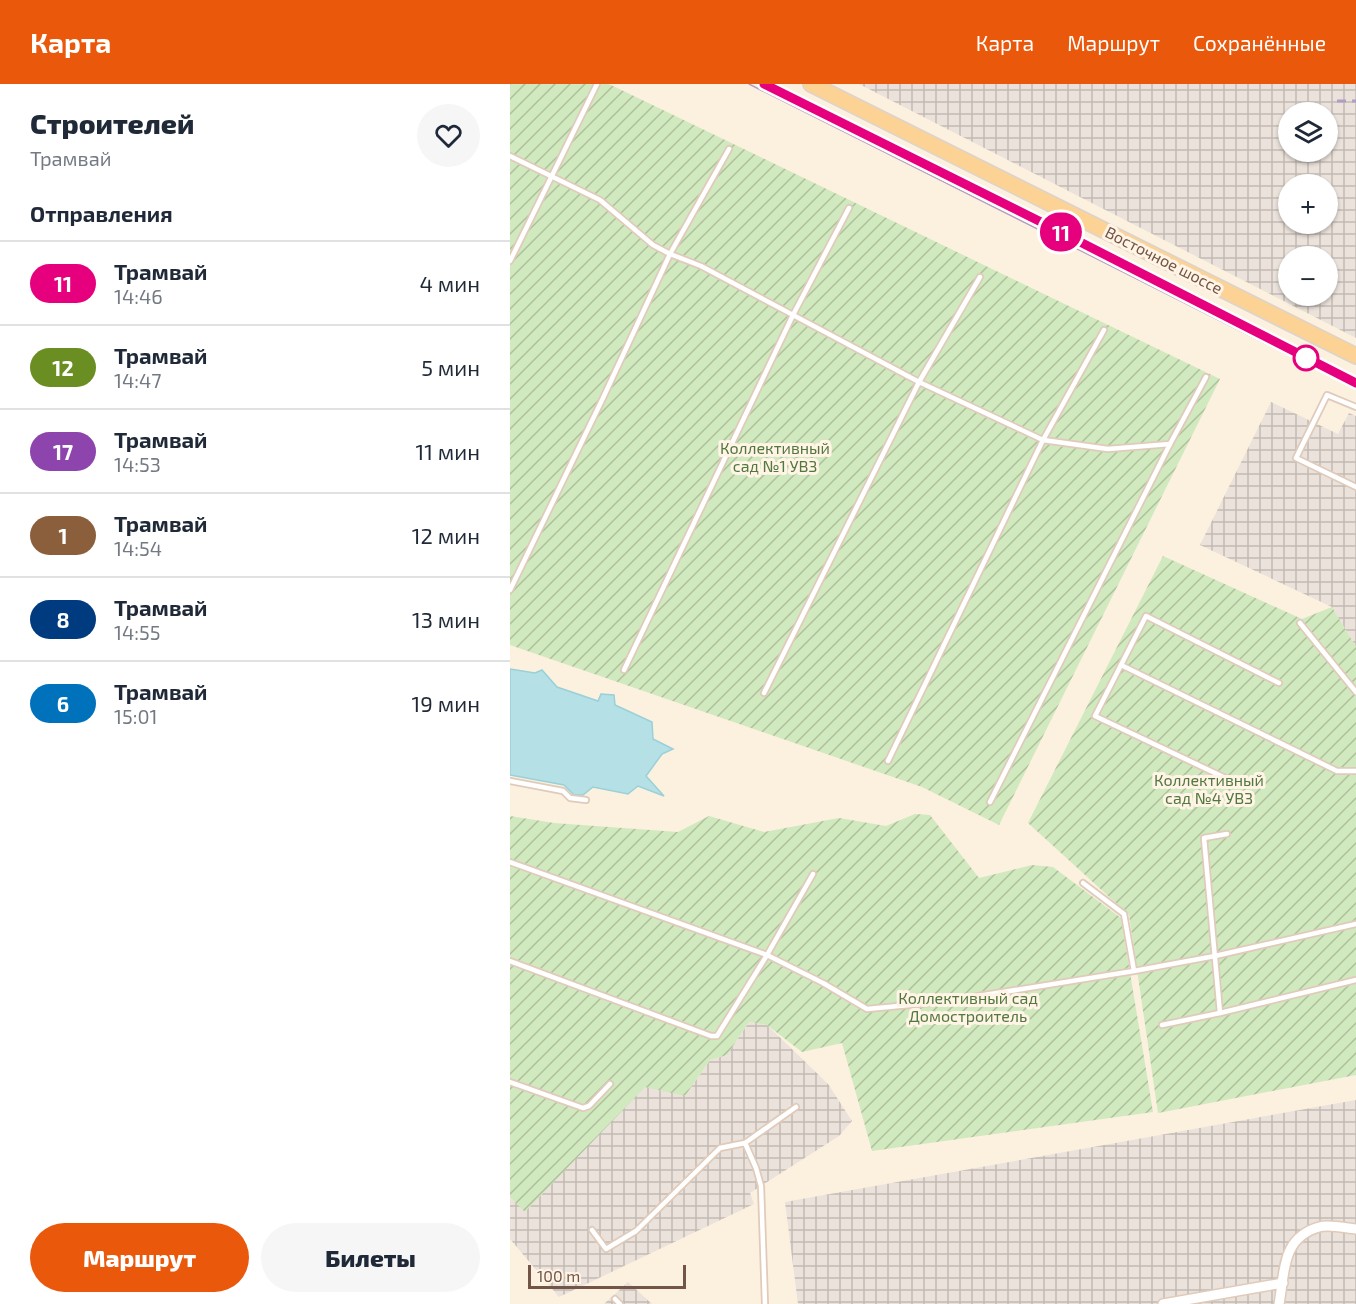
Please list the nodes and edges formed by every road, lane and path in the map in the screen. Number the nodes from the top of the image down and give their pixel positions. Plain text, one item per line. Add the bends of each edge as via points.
1 (597, 84) edge
2 (812, 84) edge
3 (729, 149) dead end
4 (510, 156) edge
5 (551, 176) junction
6 (849, 208) dead end
7 (670, 254) junction
8 (510, 261) edge
9 (980, 277) dead end
10 (793, 315) junction
11 (1104, 330) dead end
12 (1356, 356) edge
13 (1206, 377) dead end
14 (920, 382) junction
15 (1356, 407) edge
16 (1043, 440) junction
17 (1170, 444) junction
18 (1356, 487) edge
19 (510, 590) edge
20 (1300, 622) dead end
21 (1121, 665) junction
22 (624, 670) dead end
23 (1279, 683) dead end
24 (1356, 692) edge
25 (764, 693) dead end
26 (888, 761) dead end
27 (1356, 771) edge
28 (510, 781) edge
29 (1236, 783) dead end
30 (586, 800) dead end
31 (990, 802) dead end
32 (1227, 834) dead end
33 (510, 862) edge
34 (813, 874) dead end
35 (1083, 883) dead end
36 (1356, 924) edge
37 (767, 955) junction
38 (1215, 956) junction
39 (510, 961) edge
40 (1134, 971) junction
41 (1356, 980) edge
42 (1220, 1013) junction
43 (1162, 1025) dead end
44 (510, 1082) edge
45 (610, 1084) dead end
46 (795, 1107) dead end
47 (745, 1143) junction
48 (1356, 1229) edge
49 (592, 1230) dead end
50 (1283, 1283) junction
51 (615, 1299) dead end
52 (620, 1304) edge
53 (765, 1304) edge
54 (1163, 1304) edge
55 (1279, 1304) edge

1 - 5 lane
2 - 12 main road, Восточное шоссе
3 - 7 lane
4 - 5 lane
5 - 7 lane via 600,200 634,231
5 - 8 lane
6 - 10 lane
7 - 10 lane via 701,266
7 - 19 lane
9 - 14 lane
10 - 14 lane
10 - 22 lane
11 - 16 lane
13 - 17 lane
14 - 16 lane
14 - 25 lane
15 - 18 lane via 1327,395 1296,458
16 - 17 lane via 1108,449
16 - 26 lane
17 - 31 lane
20 - 24 lane
21 - 23 lane via 1146,615
21 - 27 lane via 1337,771
21 - 29 lane via 1095,716
28 - 30 lane via 563,791 570,798
32 - 38 lane via 1204,838
33 - 37 lane
34 - 37 lane
35 - 40 lane via 1124,914
36 - 38 lane
37 - 39 lane via 717,1036
37 - 40 lane via 824,982 867,1010
38 - 40 lane
38 - 42 lane
41 - 42 lane
42 - 43 lane
44 - 45 lane via 583,1108 590,1106
46 - 47 lane
47 - 49 lane via 720,1148 636,1231 606,1249
47 - 53 lane via 761,1186
48 - 50 street via 1320,1226 1296,1238 1286,1258
50 - 54 street
50 - 55 street
51 - 52 lane

